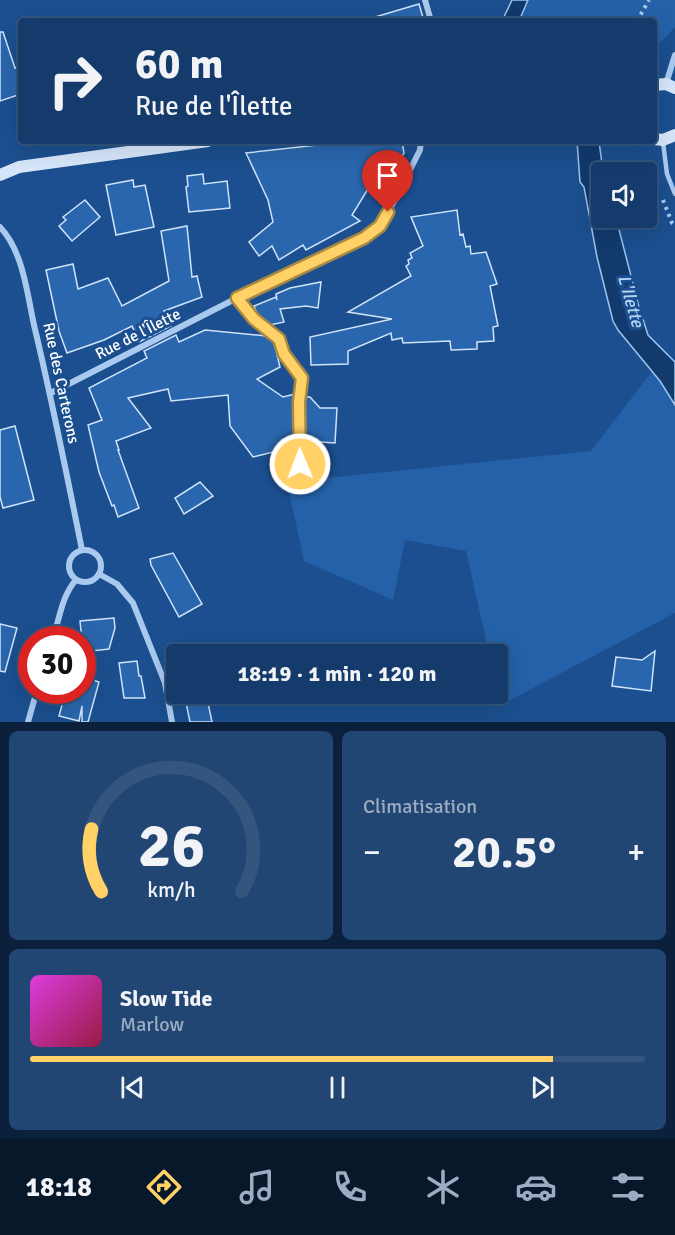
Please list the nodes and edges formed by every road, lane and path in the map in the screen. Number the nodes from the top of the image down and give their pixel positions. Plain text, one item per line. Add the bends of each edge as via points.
1 (425, 0) edge
2 (649, 0) edge
3 (430, 18) edge
4 (639, 18) edge
5 (675, 55) edge
6 (665, 86) edge
7 (664, 138) edge
8 (186, 144) edge
9 (421, 144) edge
10 (0, 175) edge
11 (675, 194) edge
12 (0, 227) edge
13 (237, 298) junction
14 (51, 393) junction
15 (300, 464) dead end
16 (82, 550) junction
17 (99, 574) junction
18 (76, 580) junction
19 (57, 626) edge
20 (33, 704) edge
21 (28, 722) edge
22 (172, 722) edge

1 - 3 street
2 - 4 path
5 - 6 street
7 - 11 lane via 667,174
8 - 10 street via 19,167
9 - 13 street, Rue de l'Îlette via 380,226 364,238
12 - 14 street, Rue des Carterons via 10,238 22,272
13 - 14 street, Rue de l'Îlette
13 - 15 street via 254,319 279,339 284,354 302,378
14 - 16 street, Rue des Carterons
16 - 17 street via 96,555 101,564
16 - 18 street via 72,556 69,566
17 - 18 street via 86,583
17 - 22 street via 117,584 133,603 165,683
18 - 19 street
20 - 21 street

